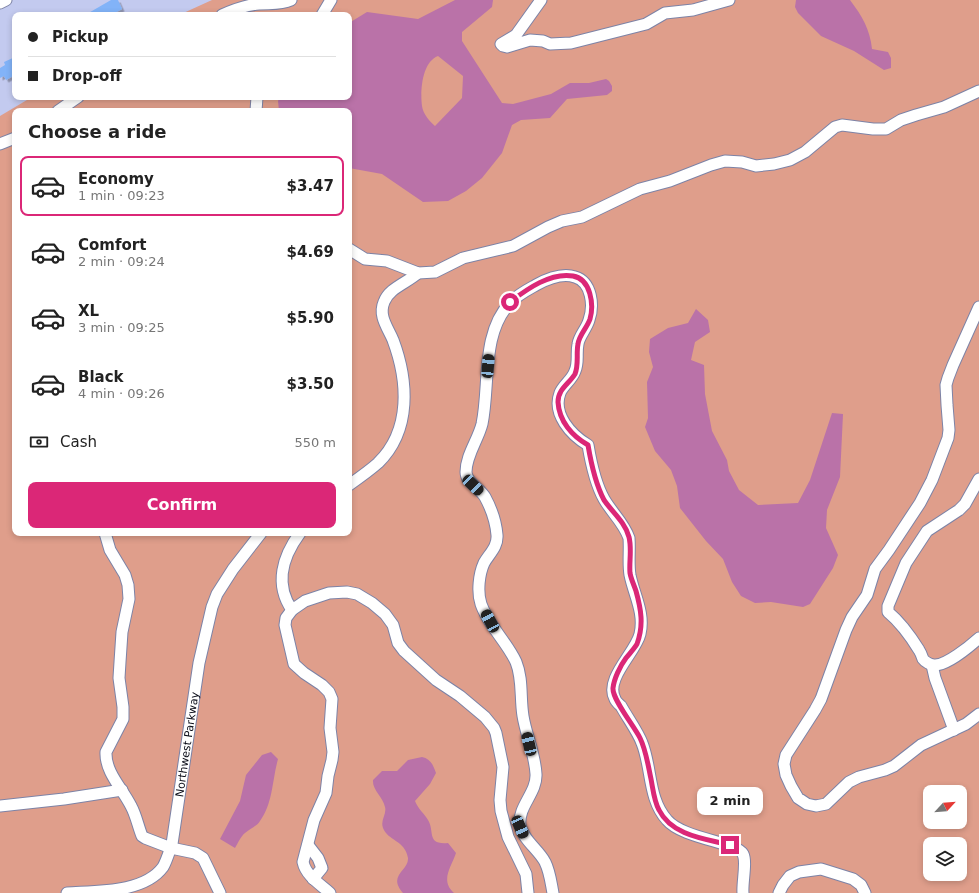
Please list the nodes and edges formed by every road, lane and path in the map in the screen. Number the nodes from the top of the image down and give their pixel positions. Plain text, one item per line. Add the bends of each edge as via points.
1 (6, 0) edge
2 (291, 0) edge
3 (331, 0) edge
4 (541, 0) edge
5 (729, 0) edge
6 (0, 3) edge
7 (231, 12) edge
8 (324, 12) edge
9 (979, 92) edge
10 (74, 100) edge
11 (62, 108) edge
12 (12, 139) edge
13 (0, 144) edge
14 (352, 251) edge
15 (418, 273) junction
16 (979, 307) edge
17 (979, 478) edge
18 (352, 483) edge
19 (106, 536) edge
20 (259, 536) edge
21 (298, 536) edge
22 (292, 610) junction
23 (979, 638) edge
24 (932, 665) junction
25 (979, 714) edge
26 (954, 730) junction
27 (122, 790) junction
28 (0, 806) edge
29 (308, 845) junction
30 (170, 848) junction
31 (313, 879) junction
32 (67, 893) edge
33 (220, 893) edge
34 (330, 893) edge
35 (528, 893) edge
36 (553, 893) edge
37 (743, 893) edge
38 (779, 893) edge
39 (865, 893) edge

1 - 6 street
2 - 7 street via 275,4 258,4
3 - 8 street
4 - 5 street via 516,36 501,44 503,46 530,40 550,44 571,43 646,24 665,13 693,10
9 - 15 street via 944,107 916,114 886,129 842,125 835,127 805,152 790,160 756,166 725,161 711,165 670,181 640,189 582,217 548,227 513,246 463,258 435,272
10 - 11 street
12 - 13 street
14 - 15 street via 365,259 387,261
15 - 18 street via 387,295 381,311 393,340 404,380 403,418 384,456
16 - 26 street via 946,385 948,438 932,480 875,569 867,595 846,630 821,699 786,755 786,775 798,798 816,806 826,804 849,782 894,766 921,745
17 - 24 street via 962,507 927,531 906,563 888,606 888,612 894,616 923,658
19 - 27 street via 110,550 125,575 129,599 122,632 120,662 123,719 105,757 109,770
20 - 30 street, Northwest Parkway via 233,568 212,607 199,663
21 - 22 street via 286,555 282,570 285,596
22 - 29 street via 286,618 285,625 294,664 329,692 332,699 332,760 326,792 314,820
22 - 35 street via 305,601 329,593 357,594 385,614 393,625 398,643 404,651 436,680 485,717 496,733 503,767 500,800 502,816 508,837 526,874
23 - 24 street via 952,658
24 - 26 street
25 - 26 street
27 - 28 street
27 - 30 street via 132,806 142,836
29 - 31 street via 303,862 304,869
29 - 31 street via 322,868
30 - 32 street, Northwest Parkway via 162,869 150,880 129,888
30 - 33 street via 195,853 203,858
31 - 34 street
36 - 37 street via 545,863 520,827 522,809 536,782 536,772 523,716 520,678 516,664 481,603 479,591 484,564 498,539 496,526 484,494 467,477 466,470 481,427 486,400 489,351 502,313 521,293 554,277 574,276 582,280 589,289 590,319 578,342 578,364 574,375 560,392 560,412 571,432 588,445 599,488 628,533 630,575 642,618 636,646 616,678 613,689 615,699 642,743 660,812 678,830 730,845 742,852
38 - 39 street via 790,876 821,869 860,884

